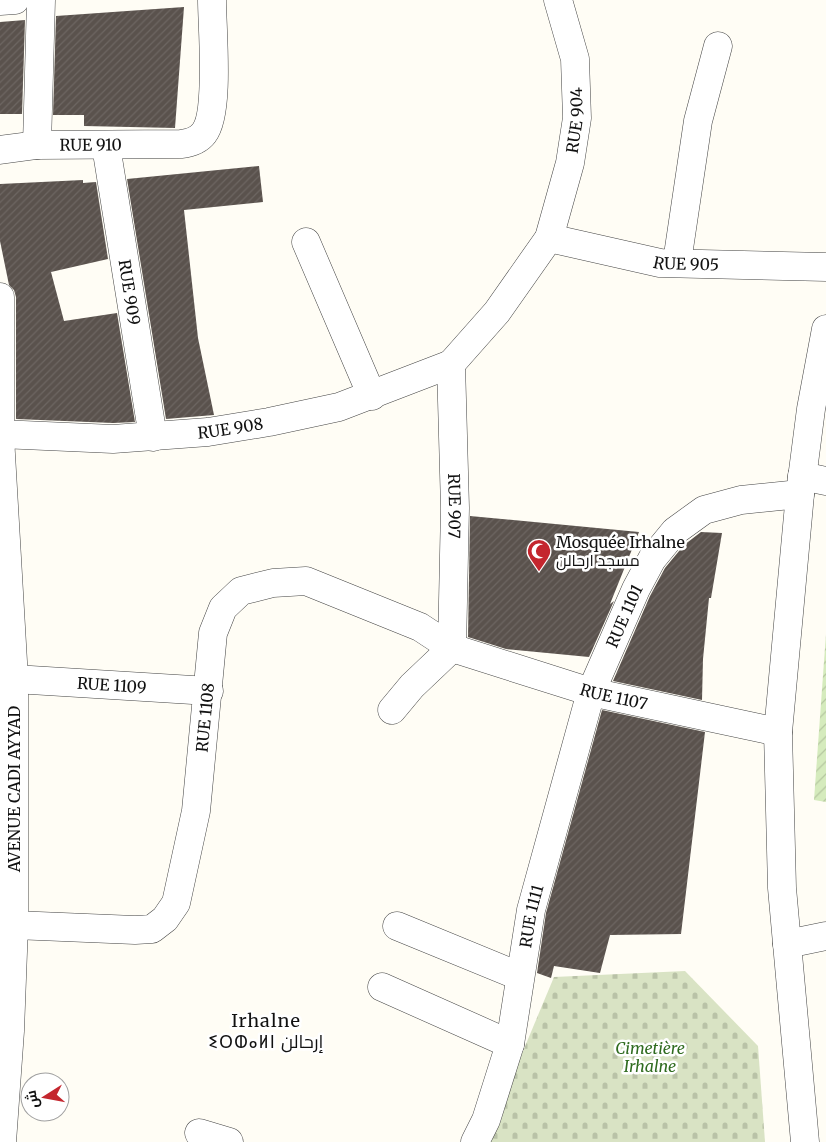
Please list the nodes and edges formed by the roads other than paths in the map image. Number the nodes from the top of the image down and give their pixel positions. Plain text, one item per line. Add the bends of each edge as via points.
1 (16, 0) edge
2 (41, 0) edge
3 (212, 0) edge
4 (558, 0) edge
5 (0, 1) edge
6 (718, 46) dead end
7 (37, 145) junction
8 (106, 146) junction
9 (0, 150) edge
10 (548, 238) junction
11 (306, 242) dead end
12 (677, 262) junction
13 (826, 267) edge
14 (0, 304) edge
15 (825, 339) edge
16 (451, 364) junction
17 (372, 396) junction
18 (0, 422) edge
19 (0, 435) edge
20 (153, 437) junction
21 (809, 484) edge
22 (452, 648) junction
23 (14, 679) junction
24 (209, 691) junction
25 (591, 692) junction
26 (392, 710) dead end
27 (778, 732) junction
28 (14, 925) junction
29 (397, 926) dead end
30 (826, 936) edge
31 (787, 944) junction
32 (519, 976) junction
33 (382, 987) dead end
34 (510, 1044) junction
35 (199, 1133) dead end
36 (2, 1142) edge
37 (229, 1142) edge
38 (475, 1142) edge
39 (805, 1142) edge

1 - 5 street
2 - 7 street
3 - 8 street, RUE 910 via 214,101 211,120 198,139 181,144
4 - 10 street, RUE 904 via 574,59 578,118 570,163
6 - 12 street via 698,121
7 - 8 street, RUE 910
7 - 9 street, RUE 910
8 - 20 street, RUE 909
10 - 12 street, RUE 905 via 660,263
10 - 16 street, RUE 904 via 497,312
11 - 17 street
12 - 13 street, RUE 905
14 - 18 street
15 - 21 street
16 - 17 street, RUE 908
16 - 22 street, RUE 907 via 455,508
17 - 20 street, RUE 908 via 339,407 269,422
19 - 20 street, RUE 908 via 113,439
19 - 23 street, AVENUE CADI AYYAD
21 - 25 street, RUE 1101 via 704,510 675,531 652,559 636,589
21 - 27 street
22 - 24 street, RUE 1108 via 420,627 306,581 273,583 241,591 223,608 213,633
22 - 25 street, RUE 1107
22 - 26 street
23 - 24 street, RUE 1109
23 - 28 street, AVENUE CADI AYYAD
24 - 28 street, RUE 1108 via 188,857 176,902 165,919 152,929 135,930
25 - 27 street, RUE 1107
25 - 32 street, RUE 1111 via 531,910
27 - 31 street via 782,888
28 - 36 street, AVENUE CADI AYYAD
29 - 32 street
30 - 31 street
31 - 39 street
32 - 34 street, RUE 1111
33 - 34 street
34 - 38 street, RUE 1111 via 486,1120
35 - 37 street

